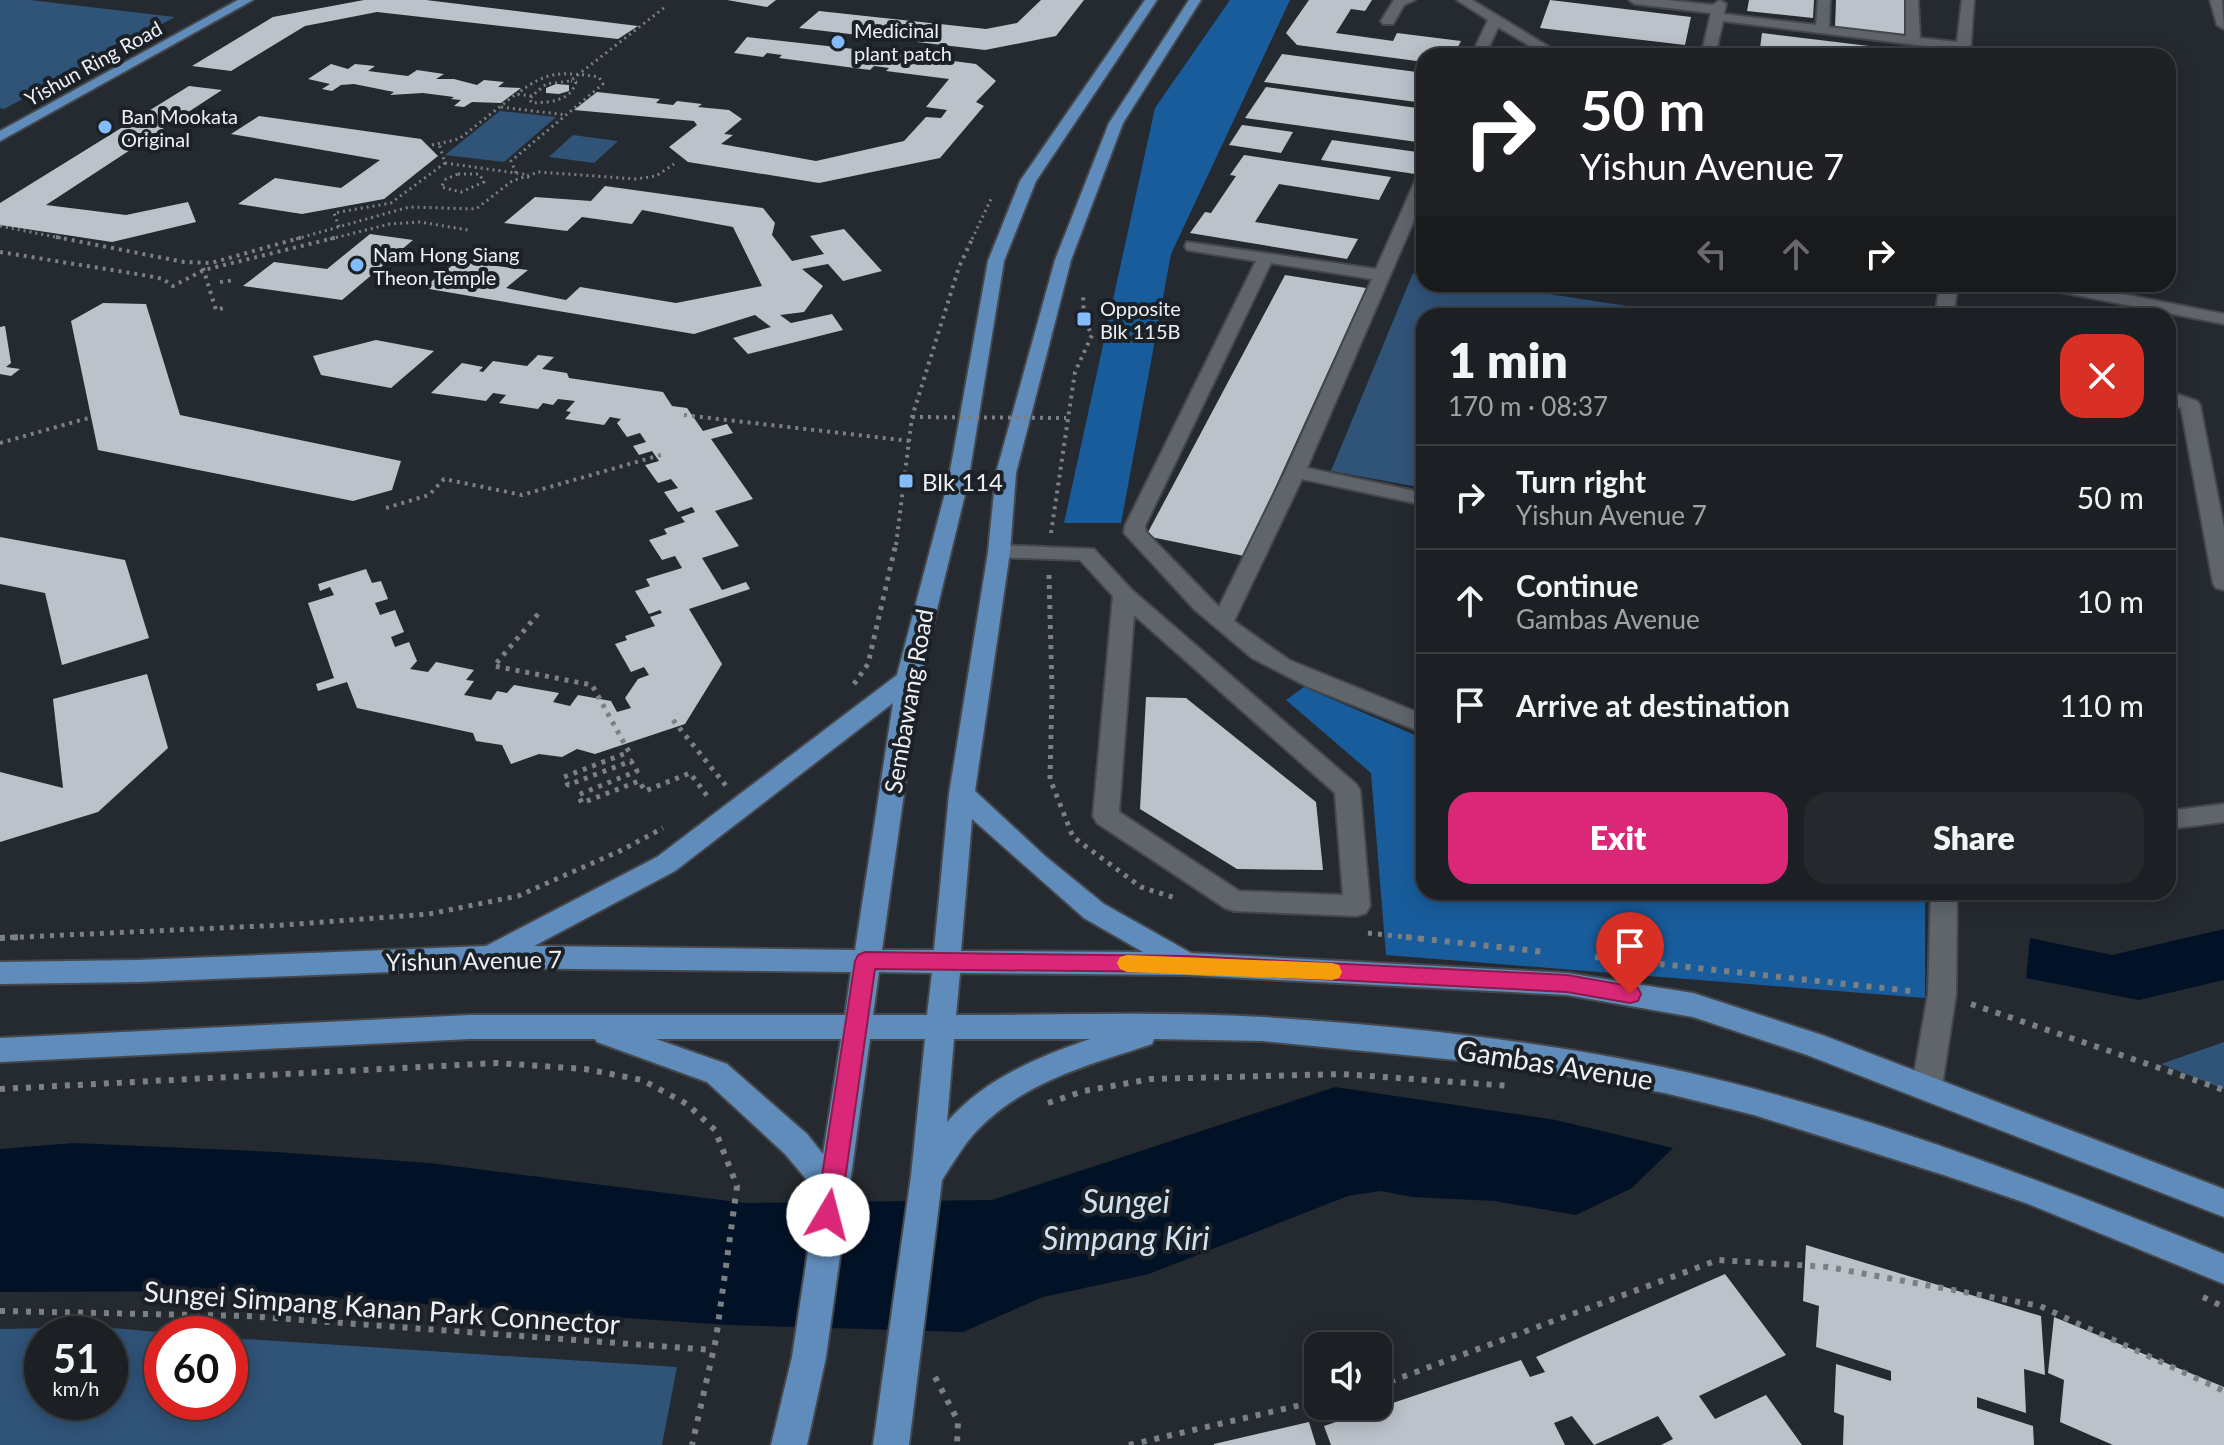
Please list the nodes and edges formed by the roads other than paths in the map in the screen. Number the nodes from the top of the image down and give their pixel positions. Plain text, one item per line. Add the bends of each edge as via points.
1 (223, 0) edge
2 (247, 0) edge
3 (1151, 0) edge
4 (1195, 0) edge
5 (1409, 0) edge
6 (1490, 0) edge
7 (1635, 0) edge
8 (1824, 0) edge
9 (1912, 0) edge
10 (1968, 0) edge
11 (2216, 0) edge
12 (1466, 2) edge
13 (1719, 9) edge
14 (1495, 19) junction
15 (1388, 21) dead end
16 (2224, 25) edge
17 (1822, 30) junction
18 (1913, 41) junction
19 (1482, 48) edge
20 (1544, 48) edge
21 (1710, 48) edge
22 (1945, 48) edge
23 (1963, 48) edge
24 (0, 122) edge
25 (0, 137) edge
26 (1416, 197) edge
27 (1193, 246) dead end
28 (1266, 257) junction
29 (1382, 275) junction
30 (2086, 292) edge
31 (2168, 308) edge
32 (2176, 310) edge
33 (2224, 319) edge
34 (2176, 400) edge
35 (1295, 472) junction
36 (1416, 497) edge
37 (999, 552) junction
38 (2224, 583) edge
39 (1124, 595) junction
40 (1222, 623) junction
41 (908, 679) junction
42 (1416, 722) edge
43 (962, 794) junction
44 (2224, 813) edge
45 (2176, 819) edge
46 (1944, 900) edge
47 (490, 957) junction
48 (865, 961) junction
49 (948, 961) junction
50 (1186, 964) junction
51 (0, 973) edge
52 (856, 1027) junction
53 (941, 1027) junction
54 (1167, 1027) junction
55 (589, 1028) junction
56 (0, 1050) edge
57 (1927, 1086) junction
58 (926, 1181) junction
59 (832, 1186) junction
60 (2224, 1203) edge
61 (2224, 1269) edge
62 (789, 1445) edge
63 (891, 1445) edge

1 - 24 main road, Yishun Ring Road
2 - 25 main road, Yishun Ring Road
3 - 41 main road, Sembawang Road via 1028,181 996,261 958,482
4 - 37 main road via 1116,123 1063,260 1006,473
5 - 15 lane via 1399,2
6 - 12 lane
7 - 13 lane
8 - 17 lane
9 - 18 lane
10 - 23 lane
11 - 16 lane
12 - 14 lane
13 - 17 lane
13 - 21 lane
14 - 19 lane
14 - 20 lane
17 - 18 lane
18 - 22 lane
26 - 29 lane
27 - 28 lane
28 - 29 lane
28 - 40 lane via 1135,526 1135,533
29 - 35 lane
30 - 31 lane
32 - 33 lane
34 - 38 lane via 2190,405
35 - 36 lane
35 - 40 lane
37 - 39 lane via 1086,554
37 - 43 main road
39 - 39 lane via 1347,790 1357,906 1234,901 1106,816
40 - 42 lane via 1281,665
41 - 47 main road via 666,864
41 - 48 main road, Sembawang Road
43 - 49 main road
43 - 50 main road via 1094,911
44 - 45 lane
46 - 57 lane via 1942,994
47 - 48 main road, Yishun Avenue 7
47 - 51 main road, Yishun Avenue 7
48 - 49 main road, Yishun Avenue 7
48 - 52 main road, Sembawang Road
49 - 50 main road
49 - 53 main road
50 - 57 main road via 1567,984 1693,1005
52 - 53 main road, Gambas Avenue
52 - 55 main road
52 - 59 main road, Sembawang Road
53 - 54 main road, Gambas Avenue
53 - 58 main road
54 - 58 main road via 1056,1062 1013,1085 967,1120
54 - 61 main road, Gambas Avenue via 1263,1029 1507,1053 1665,1080 1754,1102 2004,1181
55 - 56 main road via 470,1027
55 - 59 main road via 717,1073 796,1144
57 - 60 main road
58 - 63 main road via 920,1364
59 - 62 main road, Sembawang Road via 809,1357

